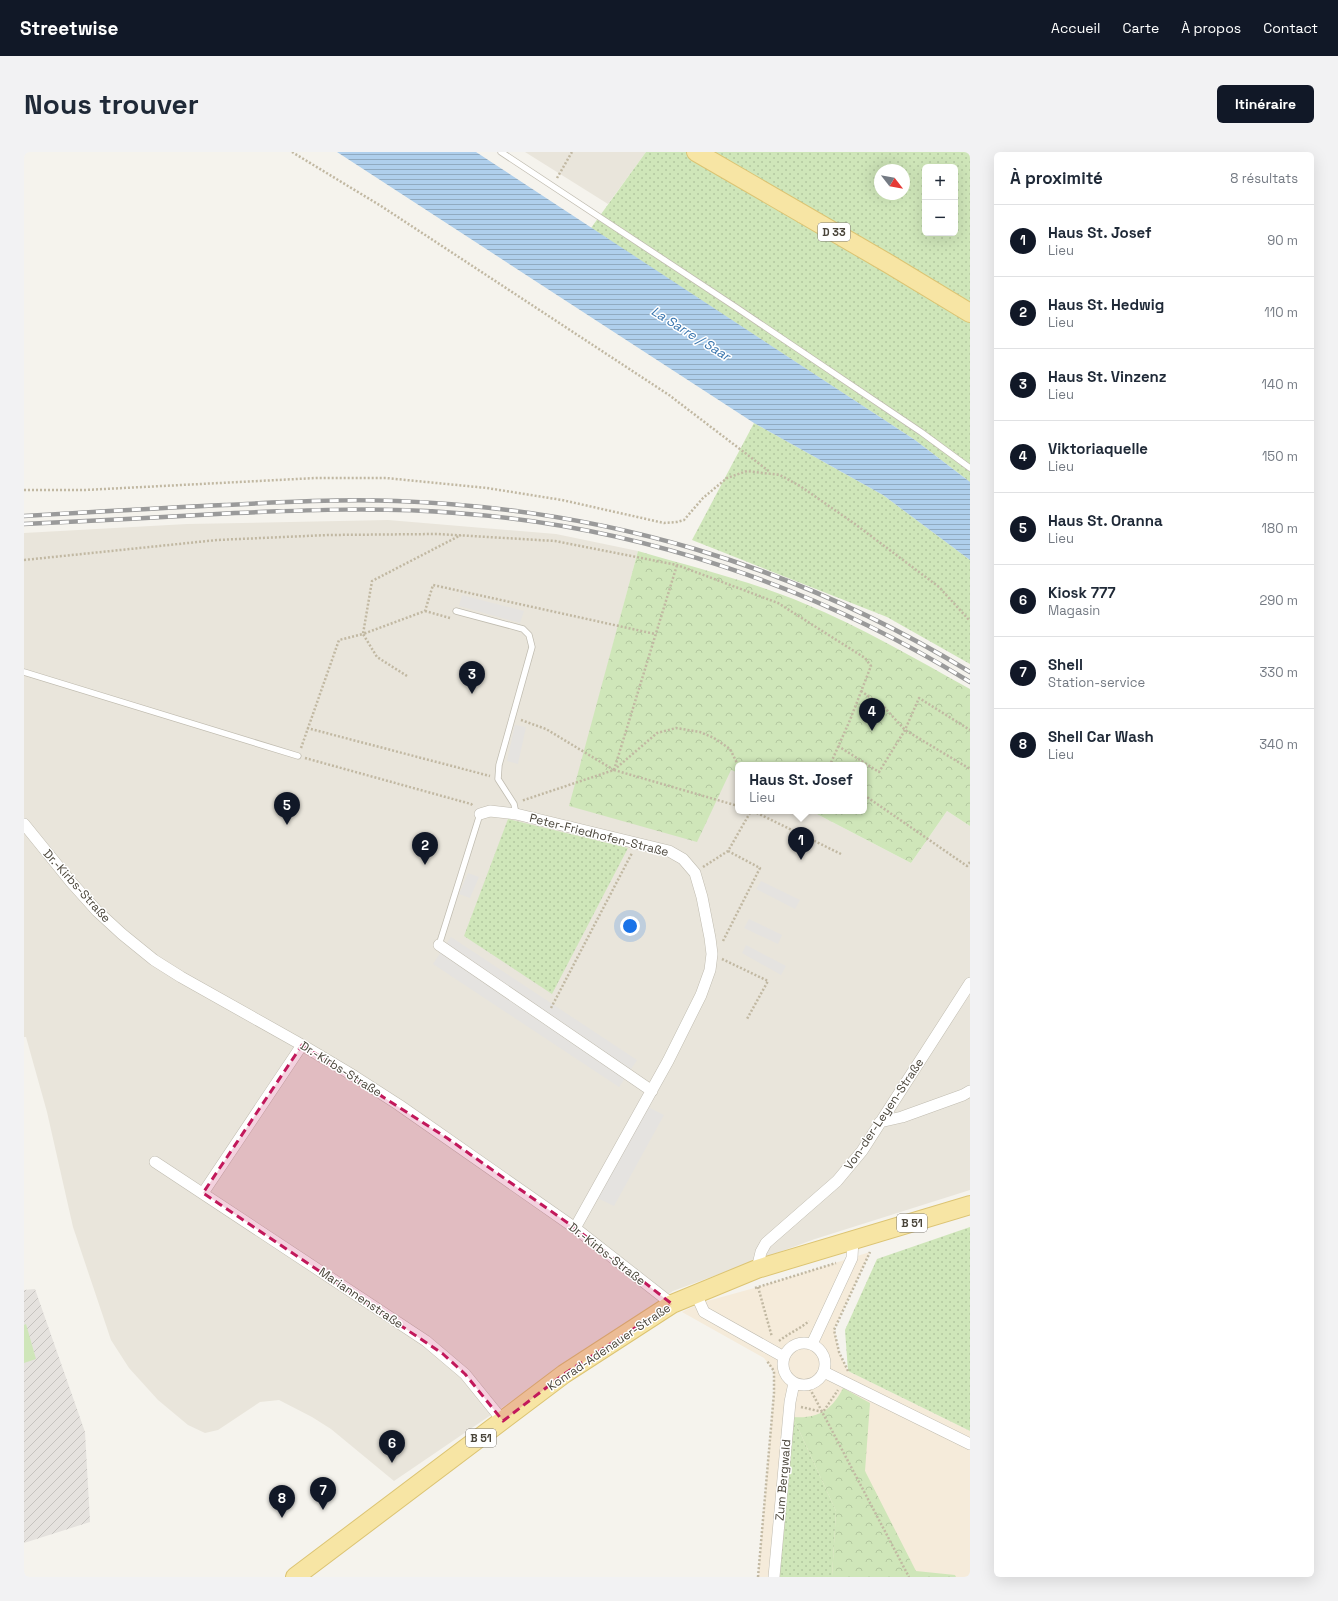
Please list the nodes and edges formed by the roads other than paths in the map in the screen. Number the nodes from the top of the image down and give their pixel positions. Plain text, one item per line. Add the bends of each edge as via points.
1 (501, 152) edge
2 (696, 152) edge
3 (970, 314) edge
4 (970, 468) edge
5 (456, 611) road end
6 (24, 672) edge
7 (298, 756) road end
8 (515, 809) junction
9 (480, 814) joint
10 (24, 824) edge
11 (439, 945) joint
12 (970, 983) edge
13 (302, 1045) junction
14 (652, 1091) junction
15 (970, 1091) edge
16 (880, 1122) junction
17 (155, 1162) dead end
18 (203, 1192) junction
19 (970, 1205) edge
20 (575, 1228) junction
21 (853, 1239) junction
22 (757, 1269) junction
23 (698, 1298) junction
24 (672, 1304) junction
25 (812, 1344) junction
26 (784, 1357) junction
27 (824, 1372) junction
28 (794, 1383) junction
29 (503, 1421) junction
30 (970, 1444) edge
31 (295, 1577) edge
32 (774, 1577) edge

1 - 4 lane via 915,428
2 - 3 main road, D 33
5 - 8 lane via 523,629 529,636 532,647 499,764 498,779
6 - 7 lane
8 - 9 street, Peter-Friedhofen-Straße
8 - 14 street, Peter-Friedhofen-Straße via 669,851 683,859 695,873 714,955 701,995
9 - 11 lane
10 - 13 street, Dr.-Kirbs-Straße via 97,911 149,956 181,977
11 - 14 street
12 - 16 street, Von-der-Leyen-Straße
13 - 18 street
13 - 20 street, Dr.-Kirbs-Straße via 399,1105
14 - 20 street, Peter-Friedhofen-Straße
15 - 16 street via 909,1115
16 - 22 street, Von-der-Leyen-Straße via 862,1151 838,1181 766,1243
17 - 18 street, Mariannenstraße
18 - 29 street, Mariannenstraße via 443,1354 465,1374
19 - 21 main road, Konrad-Adenauer-Straße / B 51
20 - 24 street, Dr.-Kirbs-Straße
21 - 22 main road, Konrad-Adenauer-Straße / B 51
21 - 25 street via 852,1258
22 - 23 main road, Konrad-Adenauer-Straße / B 51
23 - 24 main road, Konrad-Adenauer-Straße / B 51
23 - 26 street via 704,1312
24 - 29 main road, Konrad-Adenauer-Straße / B 51 via 564,1374
25 - 26 street via 795,1345
25 - 27 street via 822,1352 826,1365
26 - 28 street via 783,1369
27 - 28 street via 818,1381 808,1385
27 - 30 street
28 - 32 street, Zum Bergwald via 790,1402
29 - 31 main road, Konrad-Adenauer-Straße / B 51

